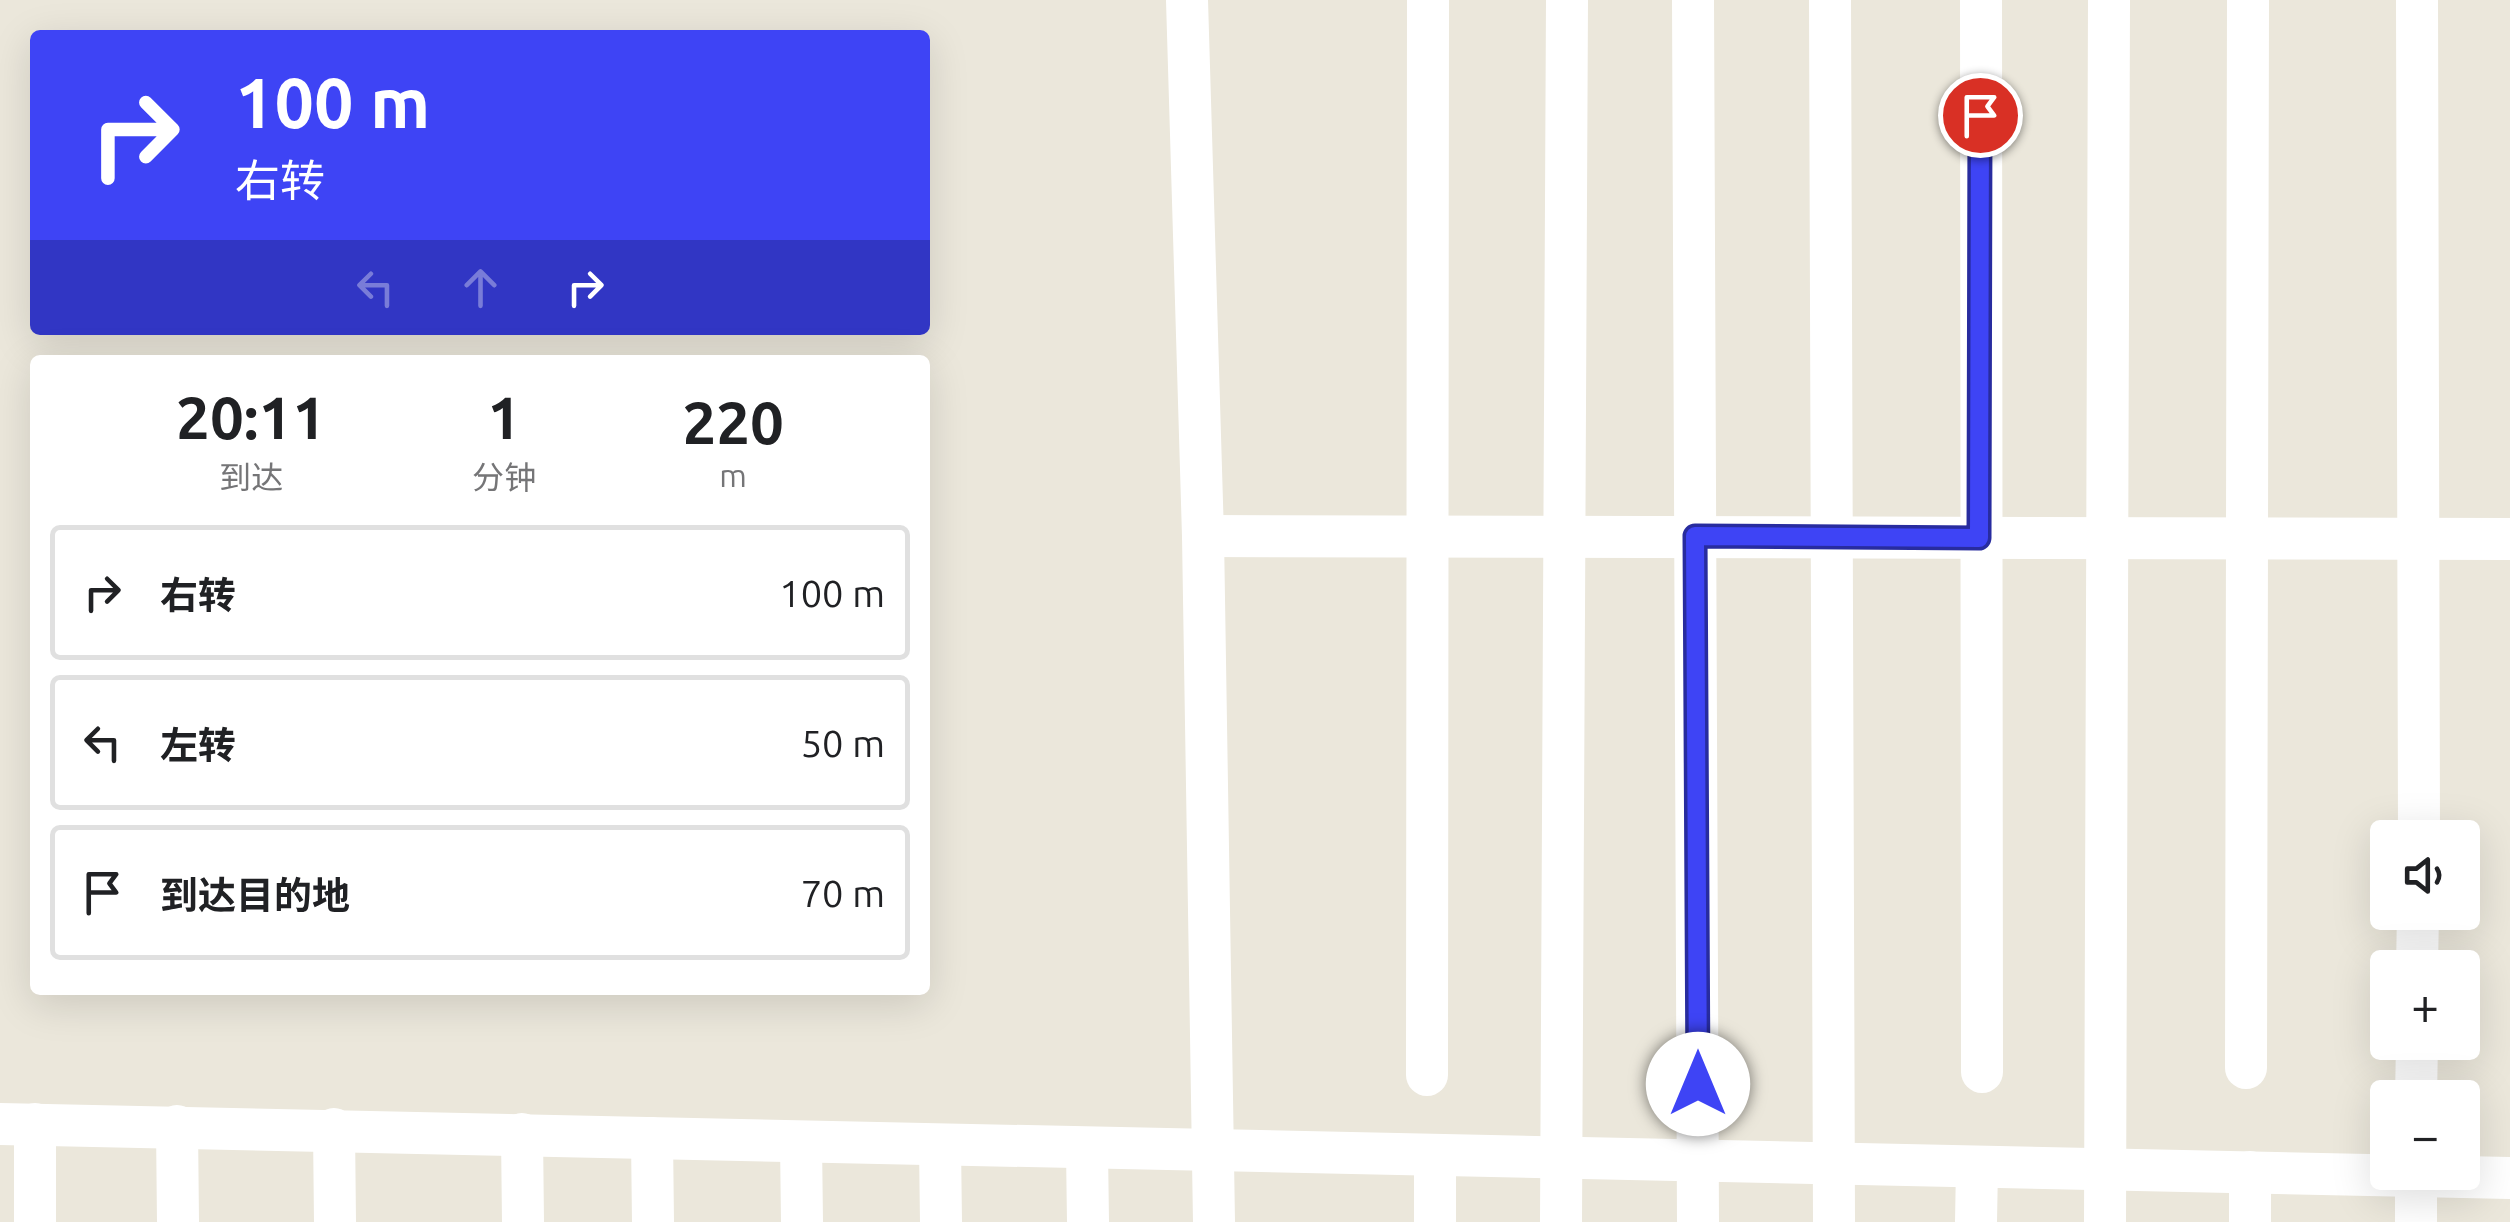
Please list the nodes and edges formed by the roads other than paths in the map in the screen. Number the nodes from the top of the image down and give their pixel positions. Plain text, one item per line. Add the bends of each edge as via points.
1 (1187, 0) edge
2 (1428, 0) edge
3 (1567, 0) edge
4 (1692, 0) edge
5 (1830, 0) edge
6 (1981, 0) edge
7 (2109, 0) edge
8 (2248, 0) edge
9 (2418, 0) edge
10 (1203, 536) junction
11 (1426, 536) junction
12 (1564, 536) junction
13 (1695, 536) junction
14 (1832, 537) junction
15 (1979, 538) junction
16 (2108, 538) junction
17 (2246, 538) junction
18 (2421, 538) junction
19 (2510, 539) edge
20 (2418, 820) edge
21 (2246, 1068) dead end
22 (1982, 1072) dead end
23 (1427, 1076) dead end
24 (18, 1124) edge
25 (177, 1126) junction
26 (334, 1129) junction
27 (522, 1134) junction
28 (652, 1138) junction
29 (801, 1142) junction
30 (940, 1146) junction
31 (1087, 1150) junction
32 (1212, 1154) junction
33 (1435, 1158) junction
34 (1562, 1160) junction
35 (1698, 1162) junction
36 (1834, 1165) junction
37 (1978, 1167) junction
38 (2106, 1169) junction
39 (2250, 1172) junction
40 (2370, 1173) edge
41 (2480, 1177) edge
42 (2510, 1178) edge
43 (2416, 1190) edge
44 (35, 1222) edge
45 (178, 1222) edge
46 (335, 1222) edge
47 (523, 1222) edge
48 (653, 1222) edge
49 (802, 1222) edge
50 (941, 1222) edge
51 (1088, 1222) edge
52 (1214, 1222) edge
53 (1435, 1222) edge
54 (1561, 1222) edge
55 (1698, 1222) edge
56 (1834, 1222) edge
57 (1976, 1222) edge
58 (2105, 1222) edge
59 (2250, 1222) edge
60 (2416, 1222) edge

1 - 10 street
2 - 11 street
3 - 12 street
4 - 13 street
5 - 14 street
6 - 15 street
7 - 16 street
8 - 17 street
9 - 18 street
10 - 11 street
10 - 32 street
11 - 12 street
11 - 23 street
12 - 13 street
12 - 34 street
13 - 14 street
13 - 35 street
14 - 15 street
14 - 36 street
15 - 16 street
15 - 22 street
16 - 17 street
16 - 38 street
17 - 18 street
17 - 21 street
18 - 19 street
18 - 20 street
24 - 25 street
24 - 44 street
25 - 26 street
25 - 45 street
26 - 27 street
26 - 46 street
27 - 28 street
27 - 47 street
28 - 29 street
28 - 48 street
29 - 30 street
29 - 49 street
30 - 31 street
30 - 50 street
31 - 32 street
31 - 51 street
32 - 33 street
32 - 52 street
33 - 34 street
33 - 53 street
34 - 35 street
34 - 54 street
35 - 36 street
35 - 55 street
36 - 37 street
36 - 56 street
37 - 38 street
37 - 57 street
38 - 39 street
38 - 58 street
39 - 40 street
39 - 59 street
41 - 42 street
43 - 60 street

